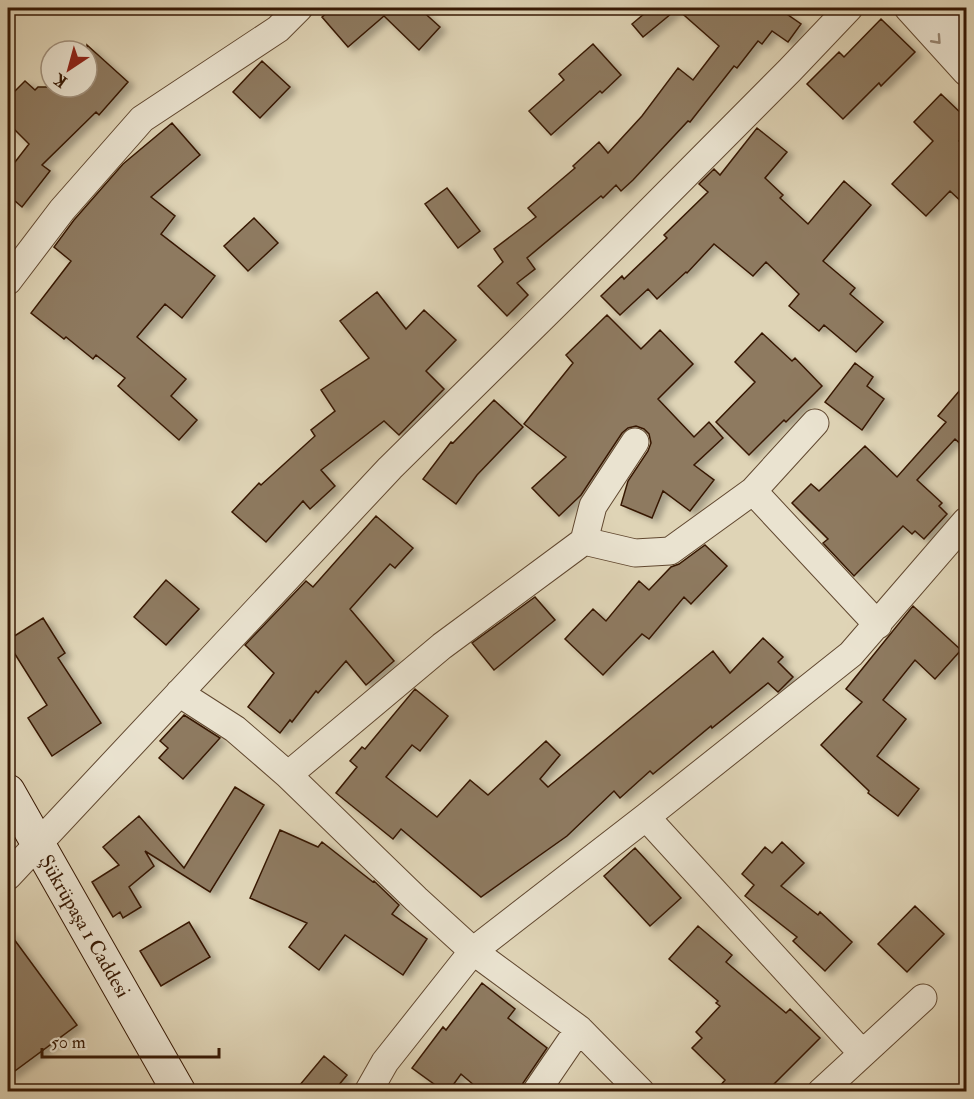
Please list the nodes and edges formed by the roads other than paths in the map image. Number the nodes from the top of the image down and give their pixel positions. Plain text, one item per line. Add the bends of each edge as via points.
1 (299, 8) edge
2 (849, 8) edge
3 (908, 8) edge
4 (944, 8) edge
5 (966, 33) edge
6 (966, 72) edge
7 (8, 281) edge
8 (815, 423) dead end
9 (635, 442) dead end
10 (753, 491) junction
11 (966, 521) edge
12 (584, 541) junction
13 (878, 625) junction
14 (179, 693) junction
15 (288, 775) junction
16 (8, 791) edge
17 (646, 818) junction
18 (38, 844) junction
19 (8, 876) edge
20 (473, 951) junction
21 (923, 998) dead end
22 (579, 1029) junction
23 (862, 1053) junction
24 (179, 1092) edge
25 (368, 1092) edge
26 (537, 1092) edge
27 (641, 1092) edge
28 (821, 1092) edge

1 - 7 street via 278,29 142,119 62,210
2 - 14 street via 390,468
3 -> 6 street
4 - 5 street
8 - 10 street
9 - 12 street via 593,506
10 - 12 street via 670,551 635,553
10 - 13 street
11 - 13 street
12 - 15 street via 442,646
13 - 17 street via 851,654
14 - 15 street via 235,729
14 - 18 street
15 - 20 street
16 - 18 main road, Şükrüpaşa 1 Caddesi
17 - 20 street
17 - 23 street
18 - 19 street
18 - 24 main road, Şükrüpaşa 1 Caddesi
20 - 22 street
20 - 25 street via 385,1062
21 - 23 street
22 - 26 street
22 - 27 street
23 - 28 street

